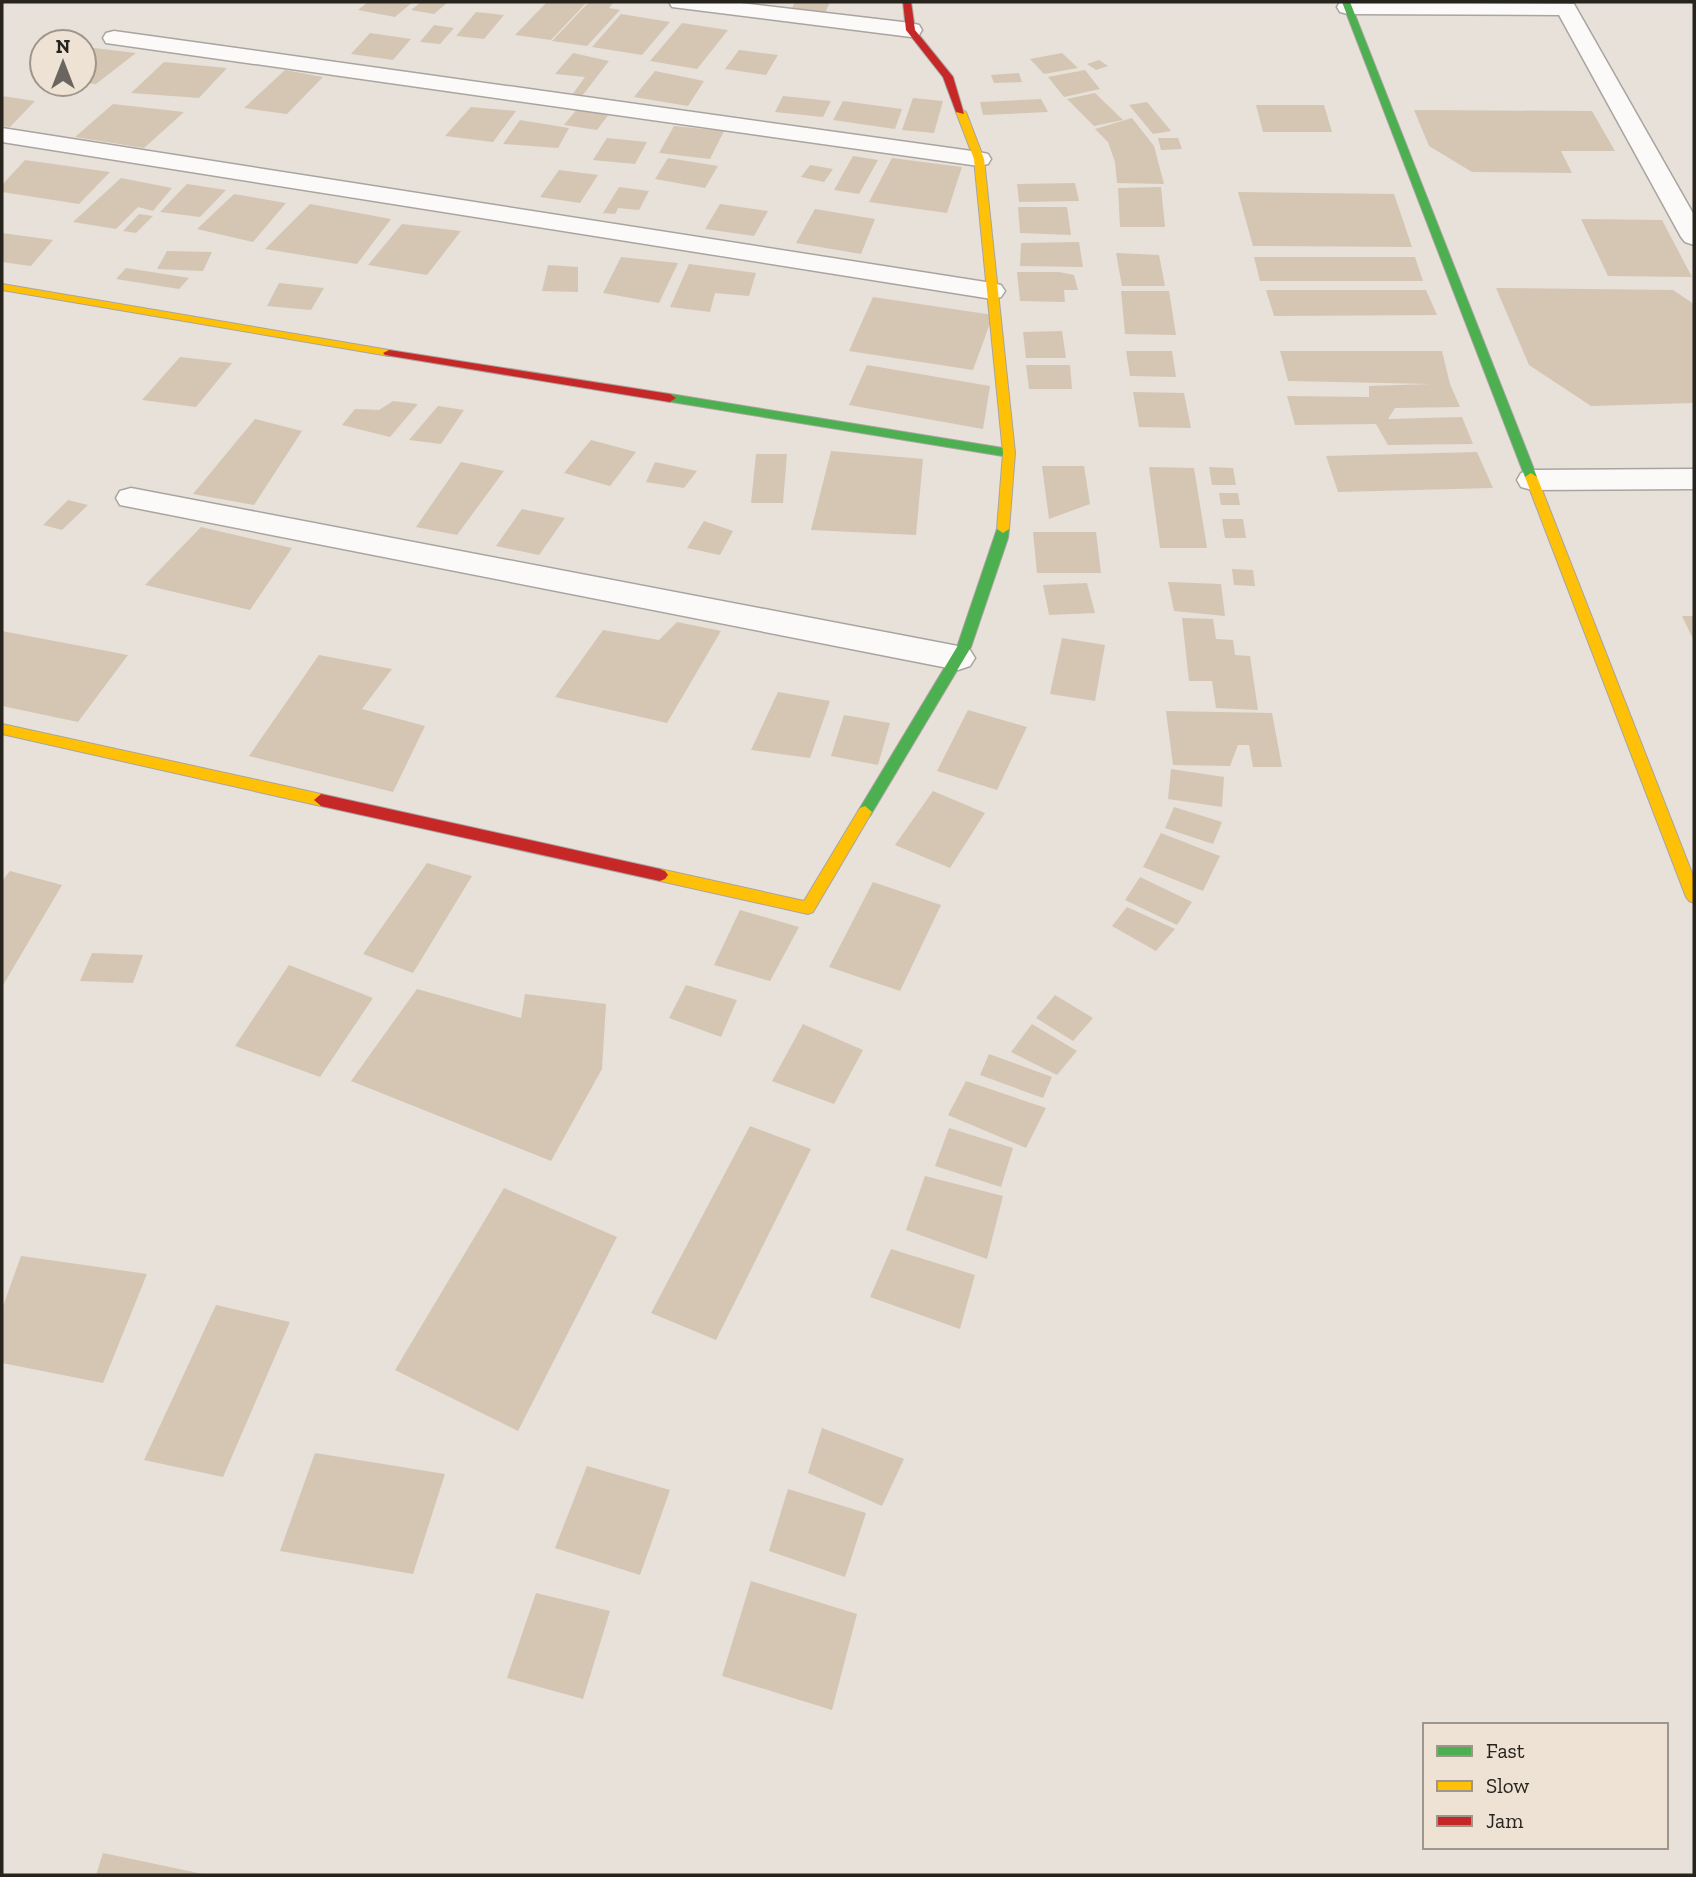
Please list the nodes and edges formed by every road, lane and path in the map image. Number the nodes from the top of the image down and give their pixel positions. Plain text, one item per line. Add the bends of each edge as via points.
1 (680, 2) edge
2 (907, 2) edge
3 (1347, 4) edge
4 (911, 30) junction
5 (114, 38) dead end
6 (2, 135) edge
7 (979, 159) junction
8 (1694, 237) edge
9 (2, 287) edge
10 (992, 292) junction
11 (1009, 453) junction
12 (1694, 479) edge
13 (1532, 480) junction
14 (131, 498) dead end
15 (958, 658) junction
16 (2, 729) edge
17 (1694, 897) edge

1 - 4 street
2 - 4 street
3 - 8 street via 1566,9
3 - 13 street
4 - 7 street via 948,77
5 - 7 street
6 - 10 street
7 - 10 street
9 - 11 street
10 - 11 street
11 - 15 street via 1002,538
12 - 13 street
13 - 17 street
14 - 15 street
15 - 16 street via 808,908

